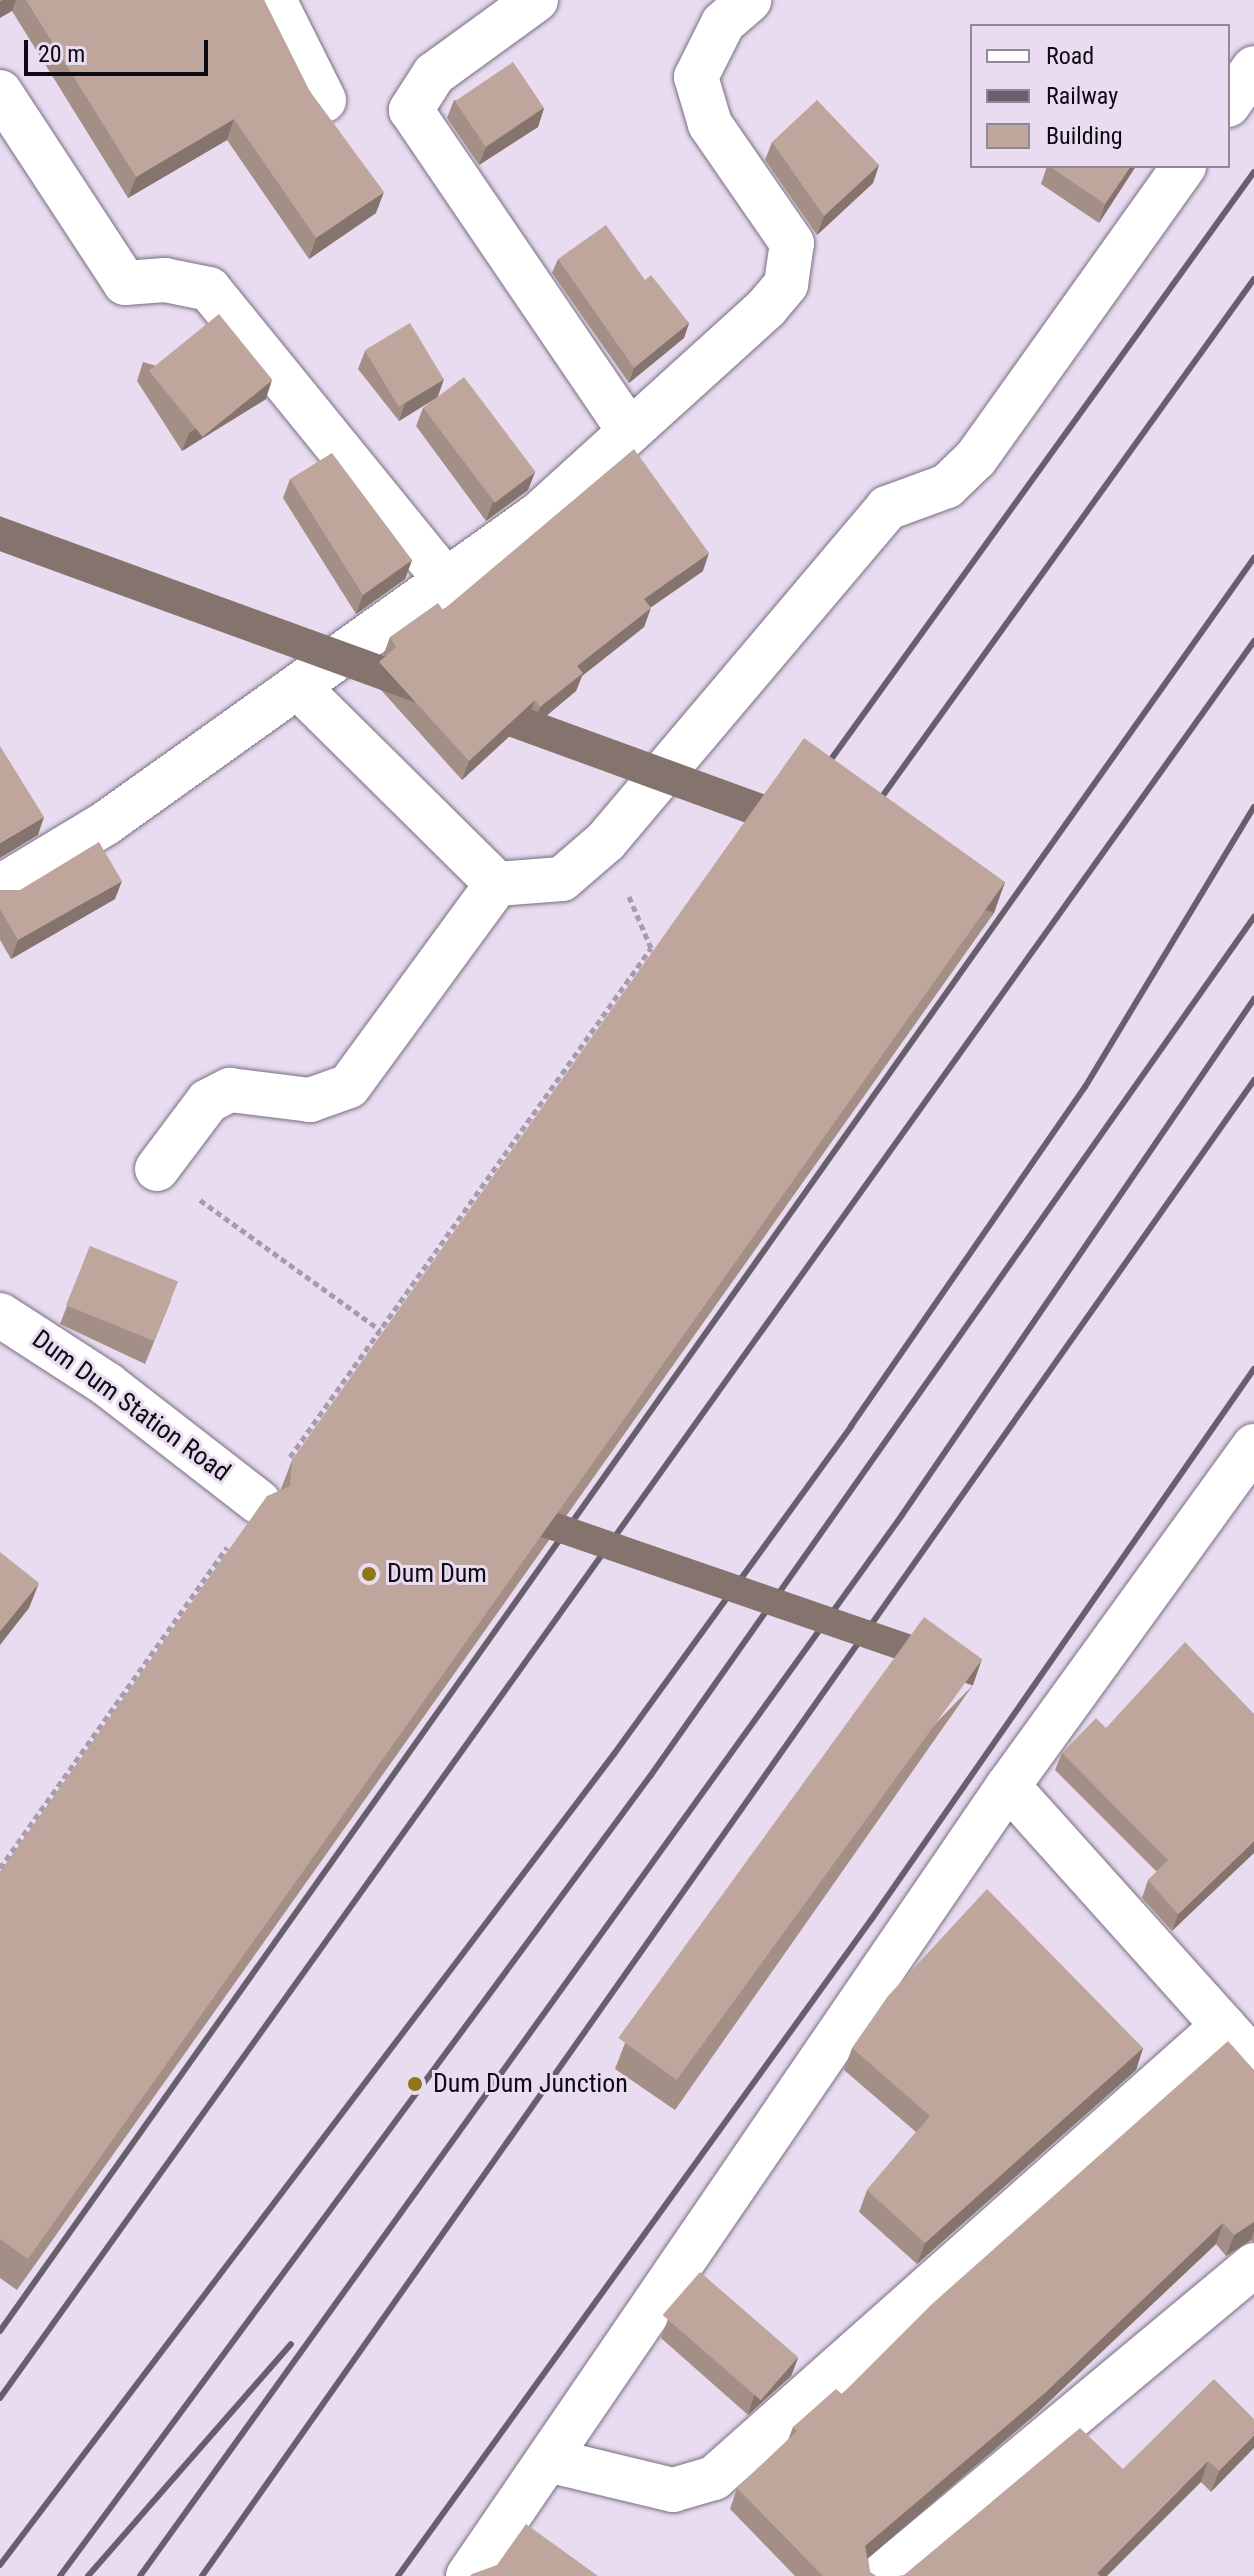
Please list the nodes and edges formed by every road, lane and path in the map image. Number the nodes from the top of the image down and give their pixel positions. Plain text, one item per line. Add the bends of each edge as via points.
1 (274, 0) edge
2 (536, 0) edge
3 (749, 0) edge
4 (1254, 68) edge
5 (0, 92) edge
6 (324, 100) dead end
7 (1230, 102) edge
8 (1183, 168) edge
9 (630, 432) junction
10 (446, 581) junction
11 (298, 687) junction
12 (606, 841) junction
13 (497, 884) junction
14 (0, 887) edge
15 (157, 1169) joint
16 (0, 1315) edge
17 (380, 1330) junction
18 (1254, 1446) edge
19 (259, 1502) junction
20 (1008, 1786) junction
21 (0, 1868) edge
22 (1223, 2026) junction
23 (1254, 2060) edge
24 (1254, 2265) edge
25 (548, 2460) junction
26 (468, 2576) edge
27 (881, 2576) edge

1 - 6 street
2 - 9 street via 434,74 411,110
3 - 9 street via 723,23 696,77 710,124 792,243 786,284
4 - 7 street
5 - 10 street via 125,283 165,280 209,289
8 - 12 street via 976,458 947,486 887,508
9 - 10 street via 539,514
10 - 11 street
11 - 13 street
11 - 14 street via 106,823
12 - 13 street via 562,879
12 - 17 path via 651,948
13 - 15 street via 349,1086 310,1100 230,1090 208,1101
15 - 17 path
16 - 19 street, Dum Dum Station Road via 108,1385
17 - 19 path
18 - 20 street
19 - 21 path
20 - 22 street
20 - 25 street
22 - 23 street
22 - 25 street via 714,2478 673,2490
24 - 27 street
25 - 26 street

